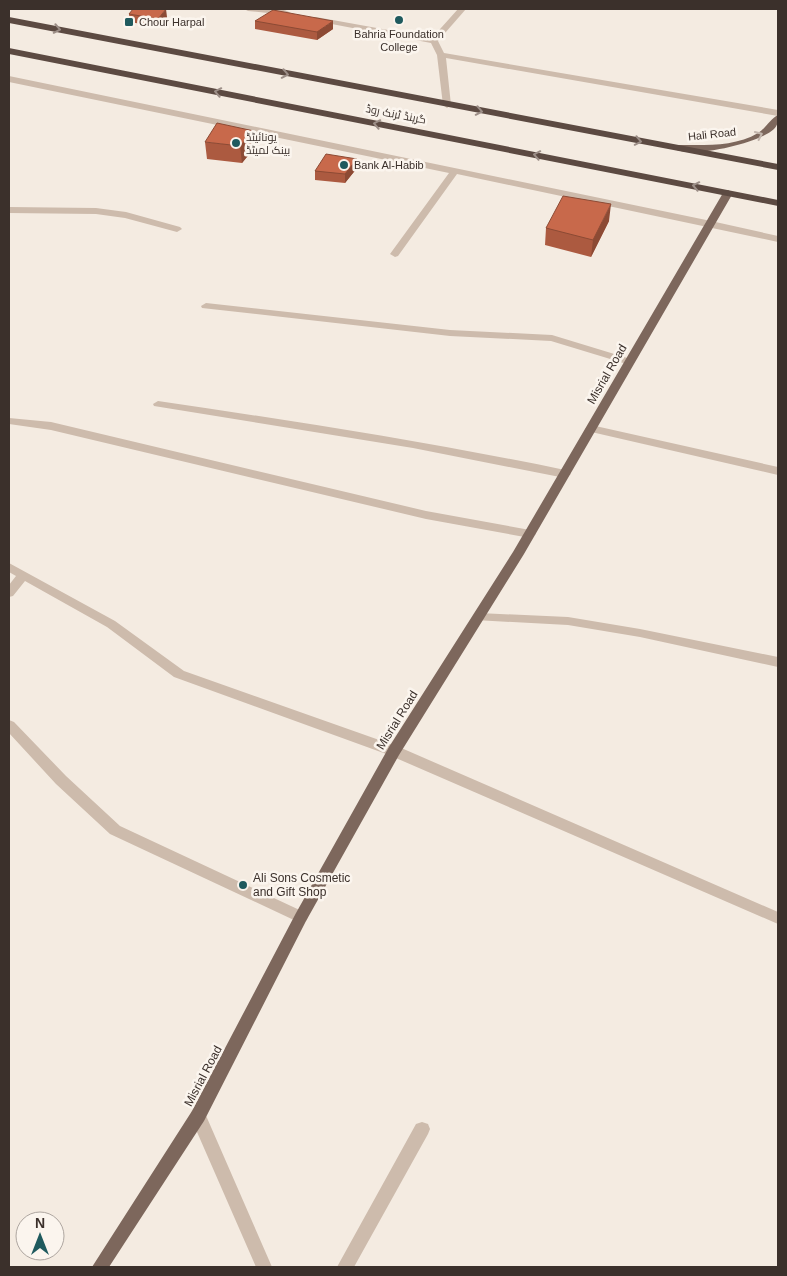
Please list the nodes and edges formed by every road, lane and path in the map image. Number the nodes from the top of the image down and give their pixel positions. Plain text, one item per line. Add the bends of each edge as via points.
1 (248, 9) edge
2 (462, 9) edge
3 (300, 16) edge
4 (310, 18) edge
5 (9, 20) edge
6 (434, 41) junction
7 (9, 51) edge
8 (441, 55) junction
9 (9, 79) edge
10 (447, 105) junction
11 (778, 113) edge
12 (776, 126) edge
13 (677, 148) junction
14 (778, 167) edge
15 (455, 171) junction
16 (728, 193) junction
17 (778, 202) edge
18 (9, 210) edge
19 (711, 224) junction
20 (177, 229) dead end
21 (778, 239) edge
22 (395, 254) dead end
23 (206, 306) dead end
24 (630, 362) junction
25 (158, 404) dead end
26 (9, 421) edge
27 (591, 429) junction
28 (778, 471) edge
29 (565, 474) junction
30 (530, 534) junction
31 (9, 567) edge
32 (24, 575) junction
33 (9, 593) edge
34 (479, 616) junction
35 (778, 662) edge
36 (9, 725) edge
37 (394, 751) junction
38 (301, 917) junction
39 (778, 918) edge
40 (198, 1116) junction
41 (422, 1129) dead end
42 (100, 1267) edge
43 (264, 1267) edge
44 (345, 1267) edge

1 - 3 street
2 - 6 street
4 - 6 street
5 -> 10 highway, گرینڈ ٹرنک روڈ
6 - 8 street
16 -> 7 highway, گرینڈ ٹرنک روڈ
8 - 10 street
8 - 11 street
9 - 15 street
10 -> 13 highway, گرینڈ ٹرنک روڈ
13 -> 12 main road, Hali Road via 735,144 755,138
13 - 14 highway, گرینڈ ٹرنک روڈ
15 - 19 street
15 - 22 street
16 - 17 highway, گرینڈ ٹرنک روڈ
16 - 19 main road, Misrial Road
18 - 20 street via 126,215
19 - 21 street
19 - 24 main road, Misrial Road
23 - 24 street via 441,332 552,338
24 - 27 main road, Misrial Road
25 - 29 street via 412,444
26 - 30 street via 51,426 426,515
27 - 28 street
27 - 29 main road, Misrial Road
29 - 30 main road, Misrial Road
30 - 34 main road, Misrial Road
31 - 32 street
32 - 33 street
32 - 37 street via 111,624 179,674
34 - 35 street via 568,621
34 - 37 main road, Misrial Road
36 - 38 street via 115,830
37 - 38 main road, Misrial Road
37 - 39 street
38 - 40 main road, Misrial Road
40 - 42 main road, Misrial Road
40 - 43 street
41 - 44 street

